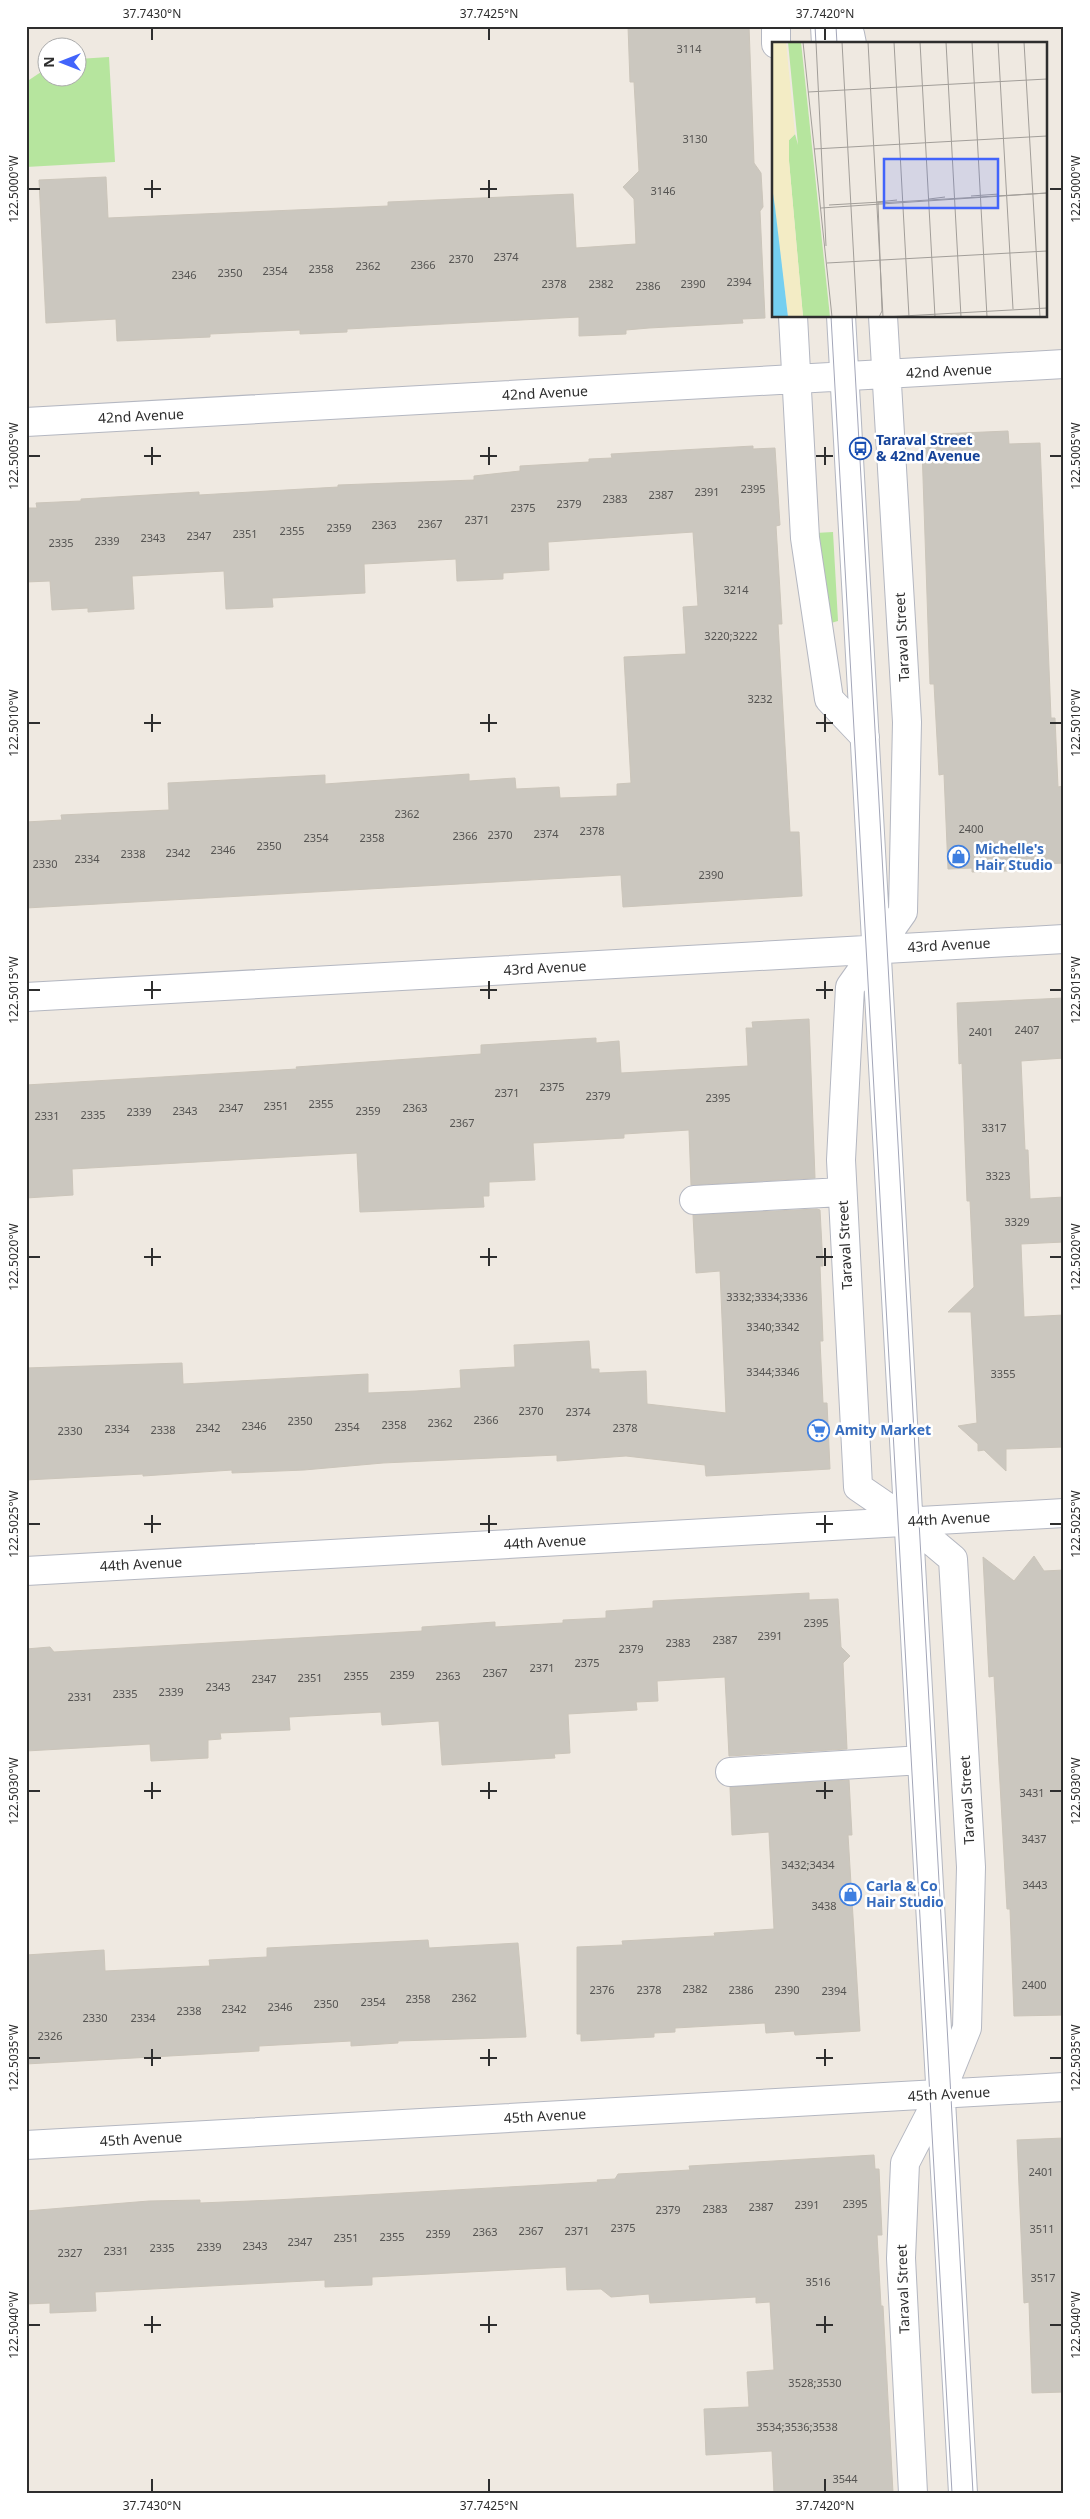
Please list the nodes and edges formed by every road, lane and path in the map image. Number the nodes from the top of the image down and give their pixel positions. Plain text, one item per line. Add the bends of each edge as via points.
1 (776, 26) edge
2 (825, 26) edge
3 (843, 26) edge
4 (776, 42) edge
5 (826, 42) edge
6 (852, 42) edge
7 (793, 318) edge
8 (841, 318) edge
9 (883, 318) edge
10 (1064, 364) edge
11 (887, 374) junction
12 (845, 376) junction
13 (796, 379) junction
14 (26, 422) edge
15 (865, 737) junction
16 (1064, 939) edge
17 (876, 949) junction
18 (26, 997) edge
19 (842, 1192) junction
20 (694, 1200) dead end
21 (1064, 1513) edge
22 (909, 1522) junction
23 (26, 1571) edge
24 (922, 1760) junction
25 (730, 1772) dead end
26 (1064, 2087) edge
27 (940, 2094) junction
28 (26, 2145) edge
29 (913, 2493) edge
30 (962, 2493) edge

1 - 4 street
2 - 5 street
3 - 6 street
7 - 13 street
8 - 12 street, Taraval Street
9 - 11 street, Taraval Street
10 - 11 street, 42nd Avenue
11 - 12 street, 42nd Avenue
11 - 17 street, Taraval Street via 907,722 903,912
12 - 13 street, 42nd Avenue
12 - 15 street, Taraval Street
13 - 14 street, 42nd Avenue
13 - 15 street via 805,538 829,699
15 - 17 street, Taraval Street
16 - 17 street, 43rd Avenue
17 - 18 street, 43rd Avenue
17 - 19 street, Taraval Street via 850,987
17 - 22 street, Taraval Street
19 - 20 street
19 - 22 street, Taraval Street via 858,1487
21 - 22 street, 44th Avenue
22 - 23 street, 44th Avenue
22 - 24 street, Taraval Street
22 - 27 street, Taraval Street via 953,1559 971,1867 967,2028
24 - 25 street
24 - 27 street, Taraval Street
26 - 27 street, 45th Avenue
27 - 28 street, 45th Avenue
27 - 29 street, Taraval Street via 905,2163 901,2258
27 - 30 street, Taraval Street

